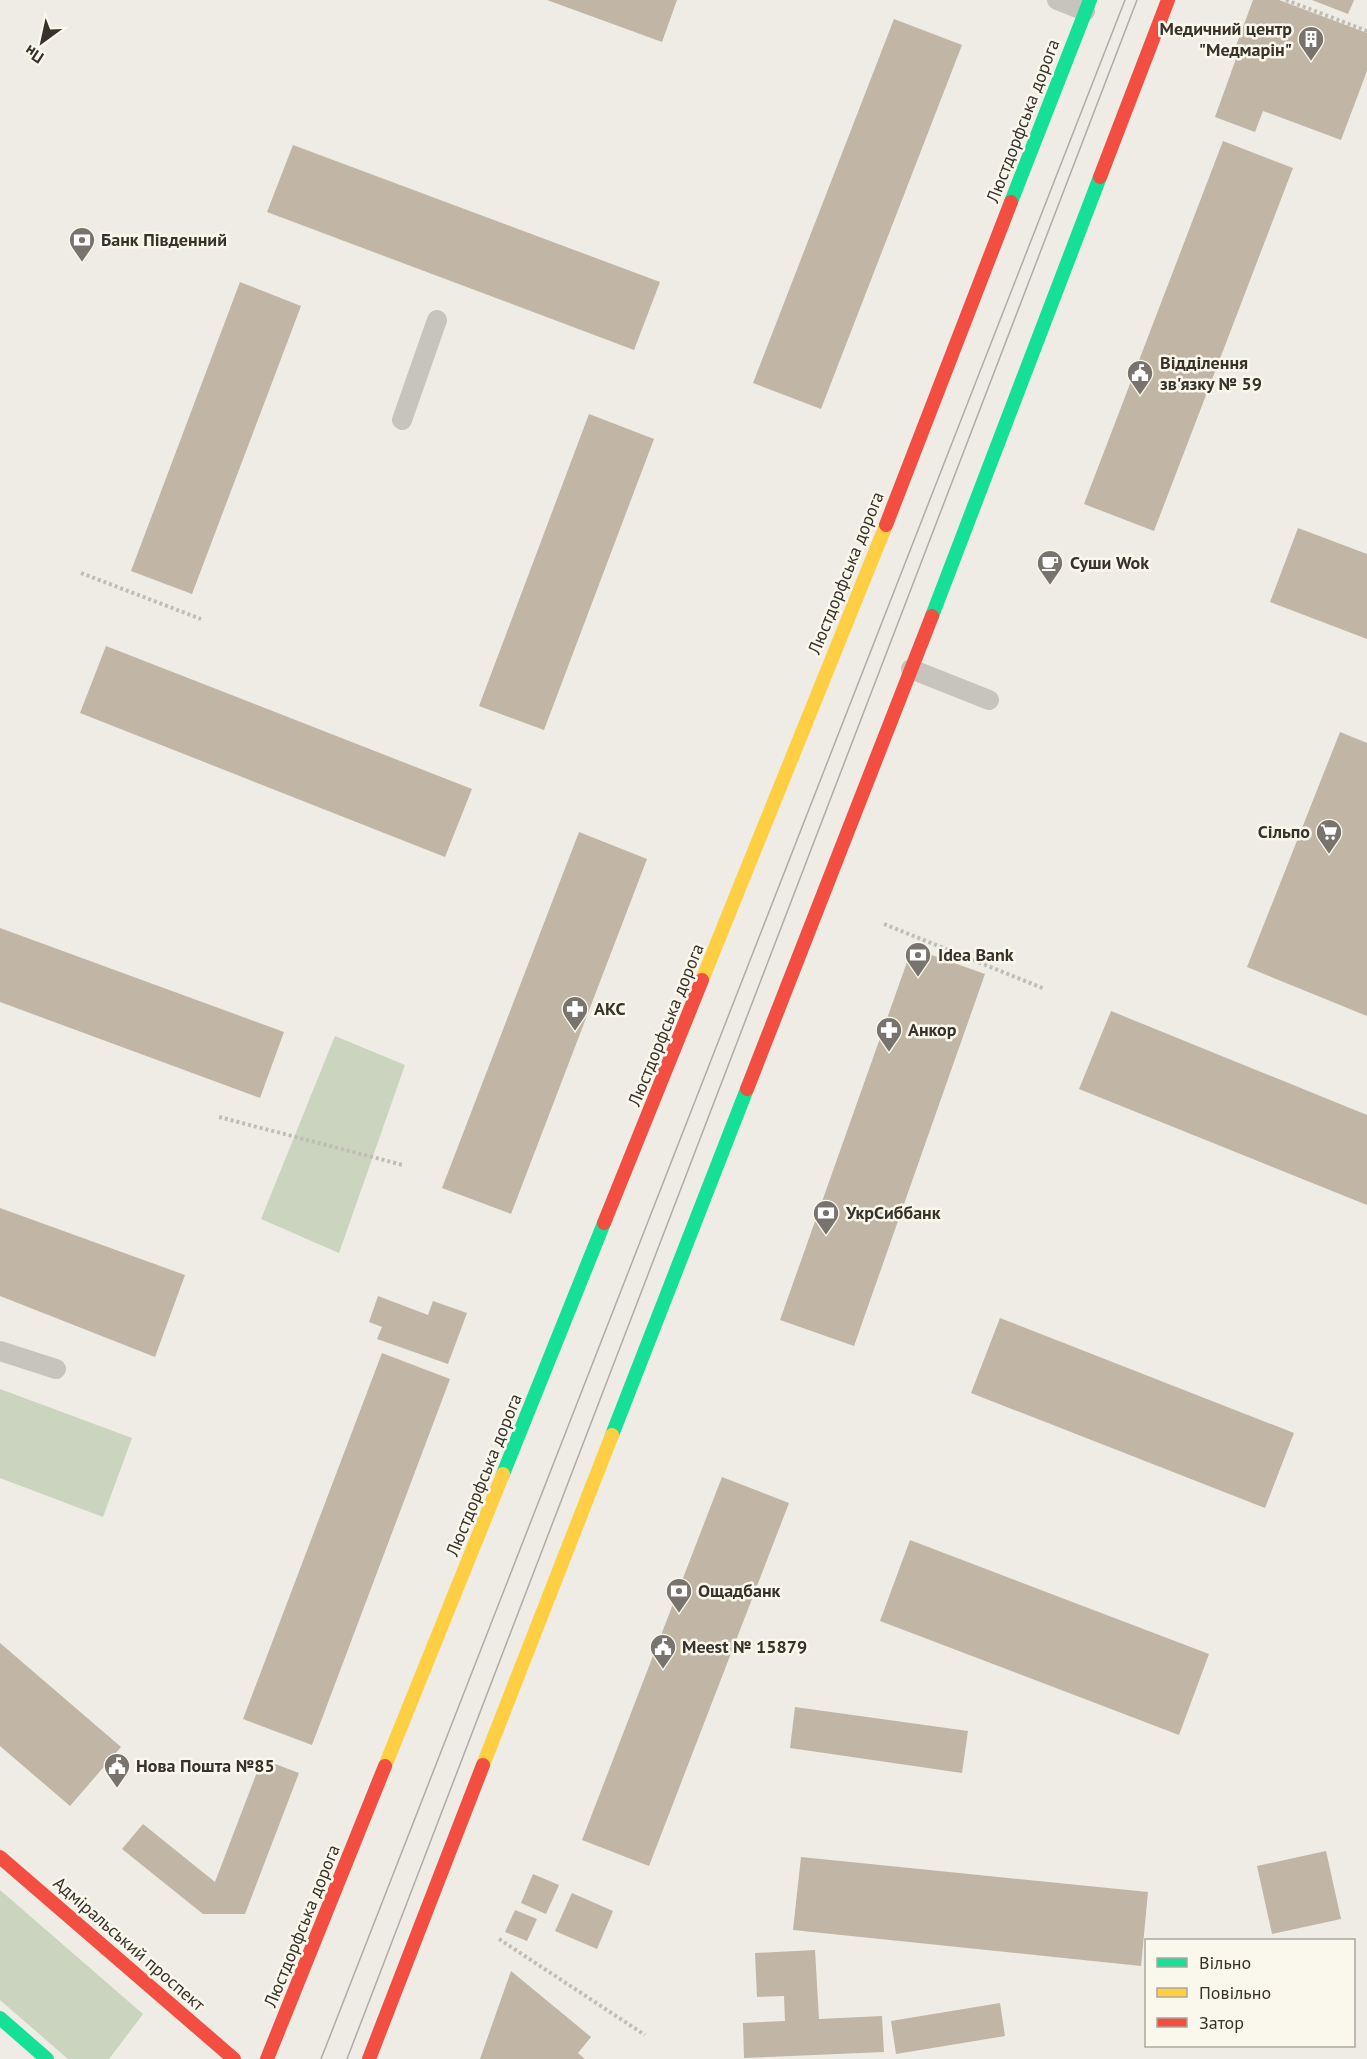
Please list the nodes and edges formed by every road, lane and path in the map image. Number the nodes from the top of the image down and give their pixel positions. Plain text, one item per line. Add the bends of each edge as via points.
1 (1057, 0) edge
2 (1168, 0) edge
3 (1286, 0) edge
4 (1087, 6) edge
5 (1367, 31) edge
6 (437, 320) dead end
7 (402, 420) dead end
8 (81, 573) dead end
9 (201, 619) dead end
10 (911, 669) junction
11 (989, 700) dead end
12 (884, 924) dead end
13 (1045, 989) dead end
14 (219, 1117) dead end
15 (403, 1165) dead end
16 (0, 1351) edge
17 (56, 1370) dead end
18 (0, 1857) edge
19 (499, 1939) dead end
20 (0, 2018) edge
21 (645, 2035) dead end
22 (47, 2059) edge
23 (234, 2059) edge
24 (267, 2059) edge
25 (369, 2059) edge

1 - 4 lane
2 - 10 main road
3 - 5 path
4 - 24 main road, Люстдорфська дорога via 874,553
6 - 7 lane
8 - 9 path
10 - 11 lane
10 - 25 main road
12 - 13 path
14 - 15 path
16 - 17 lane
18 - 23 main road, Адміральський проспект
19 - 21 path
20 - 22 main road

